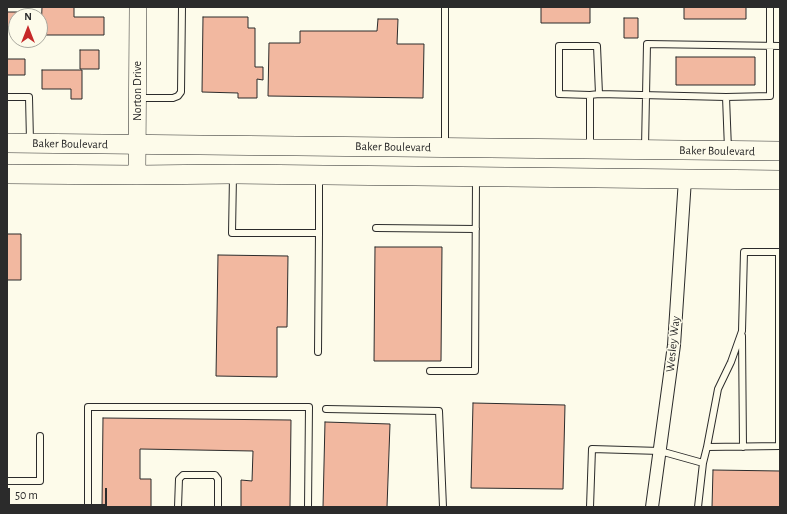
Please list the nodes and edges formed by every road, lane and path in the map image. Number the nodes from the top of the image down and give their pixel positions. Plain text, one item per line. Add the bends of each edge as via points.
1 (138, 7) edge
2 (182, 7) edge
3 (445, 7) edge
4 (770, 7) edge
5 (770, 46) junction
6 (780, 46) edge
7 (599, 94) junction
8 (590, 95) junction
9 (645, 96) junction
10 (7, 97) edge
11 (726, 97) junction
12 (137, 98) junction
13 (7, 143) edge
14 (30, 143) junction
15 (137, 145) junction
16 (445, 148) junction
17 (590, 150) junction
18 (645, 150) junction
19 (728, 151) junction
20 (780, 151) edge
21 (7, 174) edge
22 (233, 174) junction
23 (137, 175) junction
24 (319, 175) junction
25 (476, 177) junction
26 (685, 179) junction
27 (780, 180) edge
28 (376, 228) dead end
29 (476, 229) junction
30 (319, 233) junction
31 (780, 252) edge
32 (742, 331) junction
33 (318, 352) dead end
34 (430, 372) dead end
35 (326, 409) dead end
36 (40, 436) dead end
37 (779, 446) edge
38 (707, 447) junction
39 (743, 447) junction
40 (660, 451) junction
41 (702, 463) junction
42 (7, 481) edge
43 (88, 507) edge
44 (178, 507) edge
45 (218, 507) edge
46 (308, 507) edge
47 (443, 507) edge
48 (590, 507) edge
49 (652, 507) edge
50 (698, 507) edge

1 - 12 street, Norton Drive
2 - 12 lane via 181,92 173,98
3 - 16 lane
4 - 5 lane
5 - 6 lane
5 - 9 lane via 647,44
5 - 11 lane via 770,96
7 - 8 lane
7 - 8 lane via 597,46 559,46 559,94
7 - 9 lane
8 - 17 lane
9 - 11 lane
9 - 18 lane
10 - 14 lane via 29,97
11 - 19 lane
12 - 15 street, Norton Drive
13 - 14 main road, Baker Boulevard
14 - 15 main road, Baker Boulevard
15 - 16 main road, Baker Boulevard
15 - 23 street, Norton Drive
16 - 17 main road, Baker Boulevard
17 - 18 main road, Baker Boulevard
18 - 19 main road, Baker Boulevard
19 - 20 main road, Baker Boulevard
21 - 23 main road
22 - 23 main road
22 - 24 main road
22 - 30 lane via 232,233
24 - 25 main road
24 - 30 lane
25 - 26 main road
25 - 29 lane
26 - 27 main road
26 - 40 street, Wesley Way via 674,345
28 - 29 lane
29 - 34 lane via 475,372
30 - 33 lane
31 - 32 lane via 744,252
31 - 37 lane
32 - 38 lane via 718,389
32 - 39 lane
35 - 47 lane via 439,411
36 - 42 lane via 40,481
37 - 39 lane
38 - 39 lane
38 - 41 lane
40 - 41 lane
40 - 48 lane via 592,450
40 - 49 street, Wesley Way
41 - 50 lane
43 - 46 lane via 88,407 309,407
44 - 45 lane via 179,479 183,475 215,476 218,479

